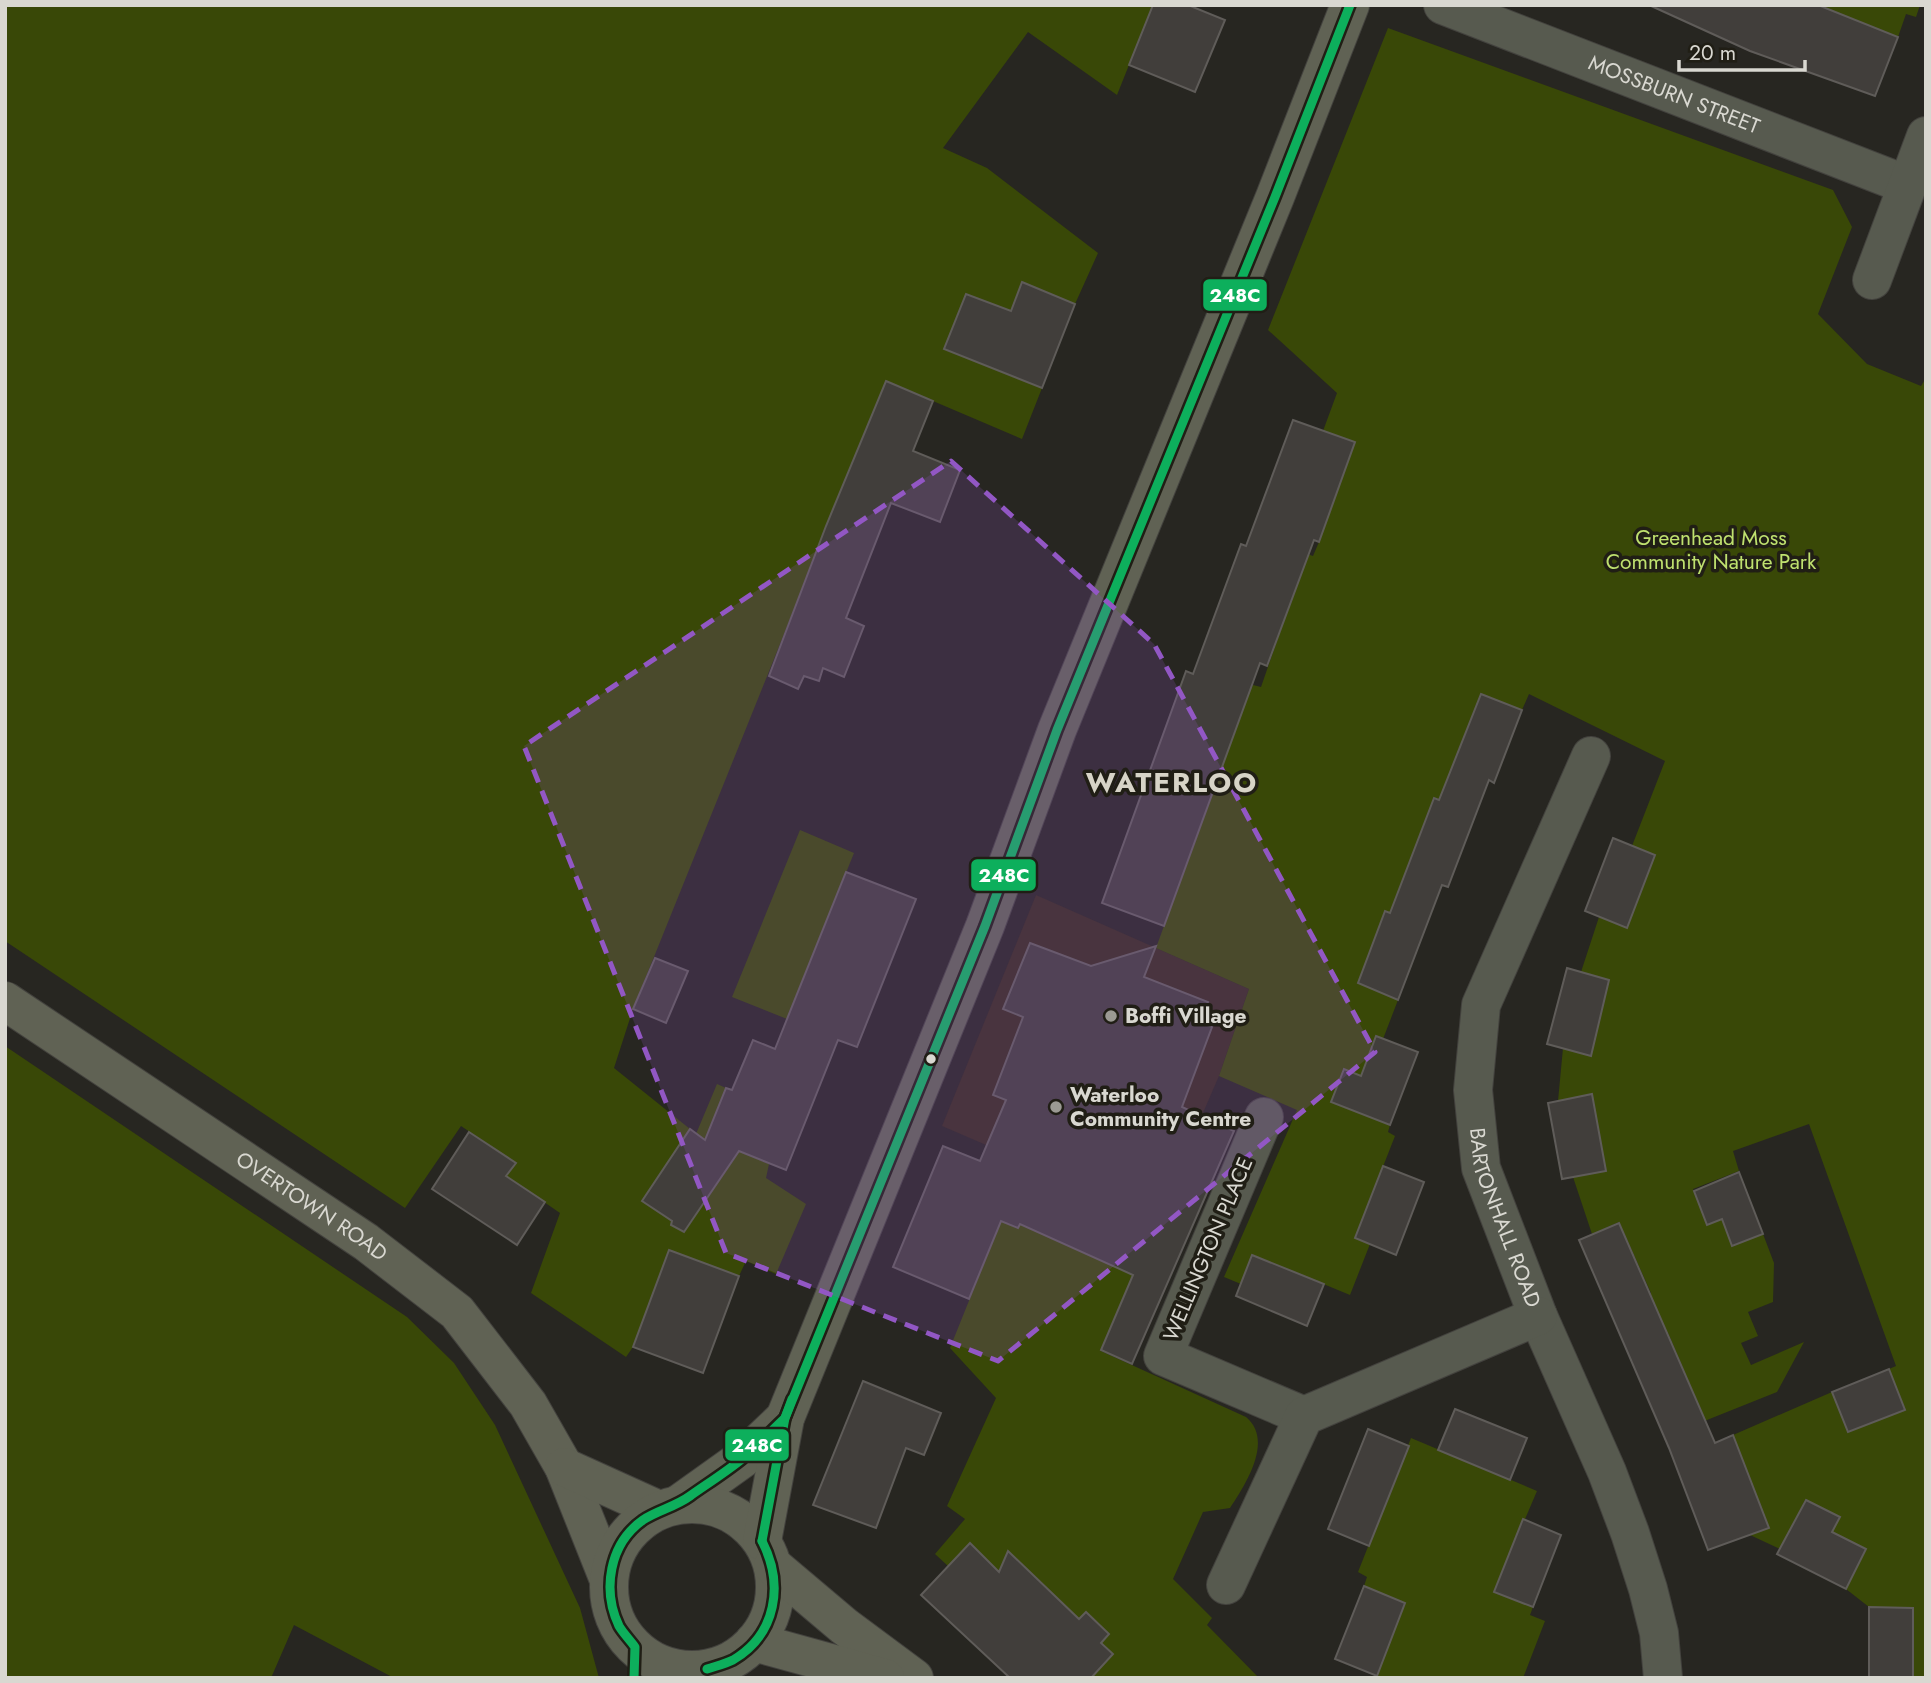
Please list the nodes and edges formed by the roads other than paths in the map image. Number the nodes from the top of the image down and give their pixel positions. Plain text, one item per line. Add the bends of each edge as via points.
1 (1350, 5) edge
2 (1443, 5) edge
3 (1926, 136) edge
4 (1907, 185) junction
5 (1872, 280) dead end
6 (1591, 756) dead end
7 (5, 1000) edge
8 (1264, 1117) dead end
9 (1538, 1316) junction
10 (1304, 1416) junction
11 (785, 1418) junction
12 (564, 1467) junction
13 (669, 1507) junction
14 (768, 1554) junction
15 (609, 1580) junction
16 (1226, 1585) dead end
17 (754, 1642) junction
18 (634, 1663) edge
19 (704, 1673) edge
20 (885, 1678) edge
21 (914, 1678) edge
22 (1663, 1678) edge

1 - 11 main road
2 - 4 street, MOSSBURN STREET
3 - 4 street
4 - 5 street
6 - 9 street, BARTONHALL ROAD via 1481,1005 1473,1090 1481,1168
7 - 12 main road, OVERTOWN ROAD via 366,1242 457,1312 528,1404
8 - 10 street, WELLINGTON PLACE via 1163,1356
9 - 10 street
9 - 22 street, BARTONHALL ROAD via 1630,1533 1659,1633
10 - 16 street
11 - 13 main road via 742,1459
11 - 14 main road
12 - 13 main road
12 - 15 main road, OVERTOWN ROAD
13 - 14 main road via 701,1503 721,1508 744,1521
13 - 15 main road via 640,1522 625,1538
14 - 17 main road via 775,1593 769,1619
14 - 21 main road via 845,1626
15 - 18 main road via 611,1605
17 - 19 main road via 733,1660
17 - 20 main road
18 - 19 main road via 656,1661

